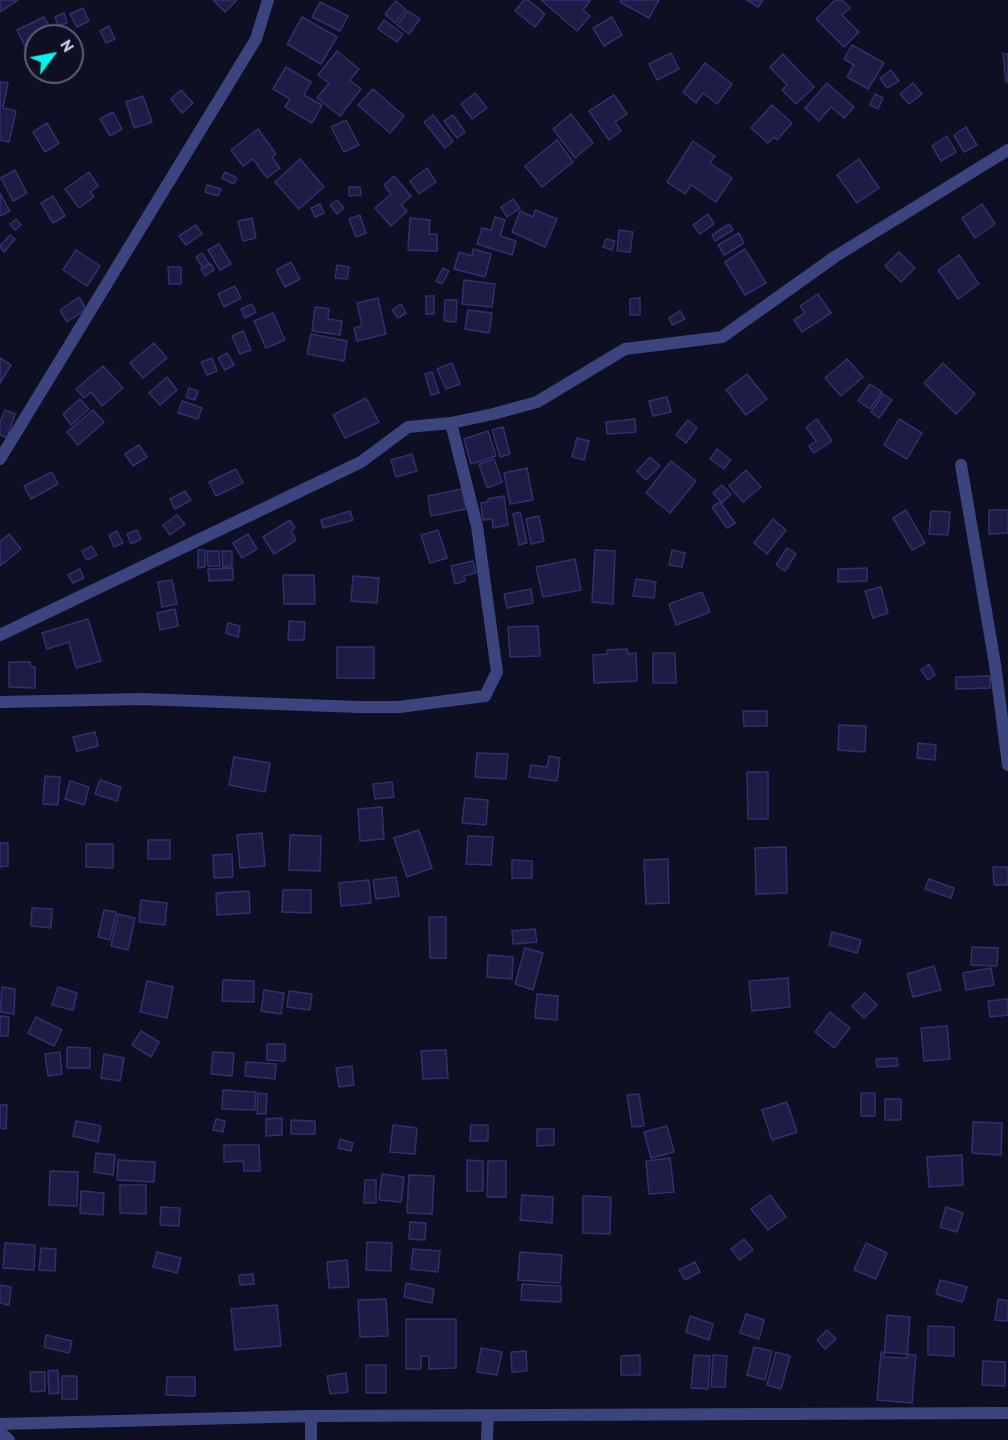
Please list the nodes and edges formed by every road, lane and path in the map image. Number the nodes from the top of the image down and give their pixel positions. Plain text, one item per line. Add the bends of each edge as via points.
1 (268, 0) edge
2 (1008, 150) edge
3 (451, 423) junction
4 (0, 459) edge
5 (961, 465) dead end
6 (0, 635) edge
7 (0, 702) edge
8 (1008, 765) edge
9 (1008, 1413) edge
10 (311, 1416) junction
11 (488, 1416) junction
12 (0, 1424) edge
13 (0, 1432) edge
14 (9, 1440) edge
15 (311, 1440) edge
16 (487, 1440) edge

1 - 4 street via 256,39
2 - 3 street via 836,256 722,337 626,349 537,402
3 - 6 street via 408,427 361,462
3 - 7 street via 477,526 497,672 485,696 359,707 142,699
5 - 8 street
9 - 11 street
10 - 11 street
10 - 12 street
10 - 15 street
11 - 16 street
13 - 14 street

